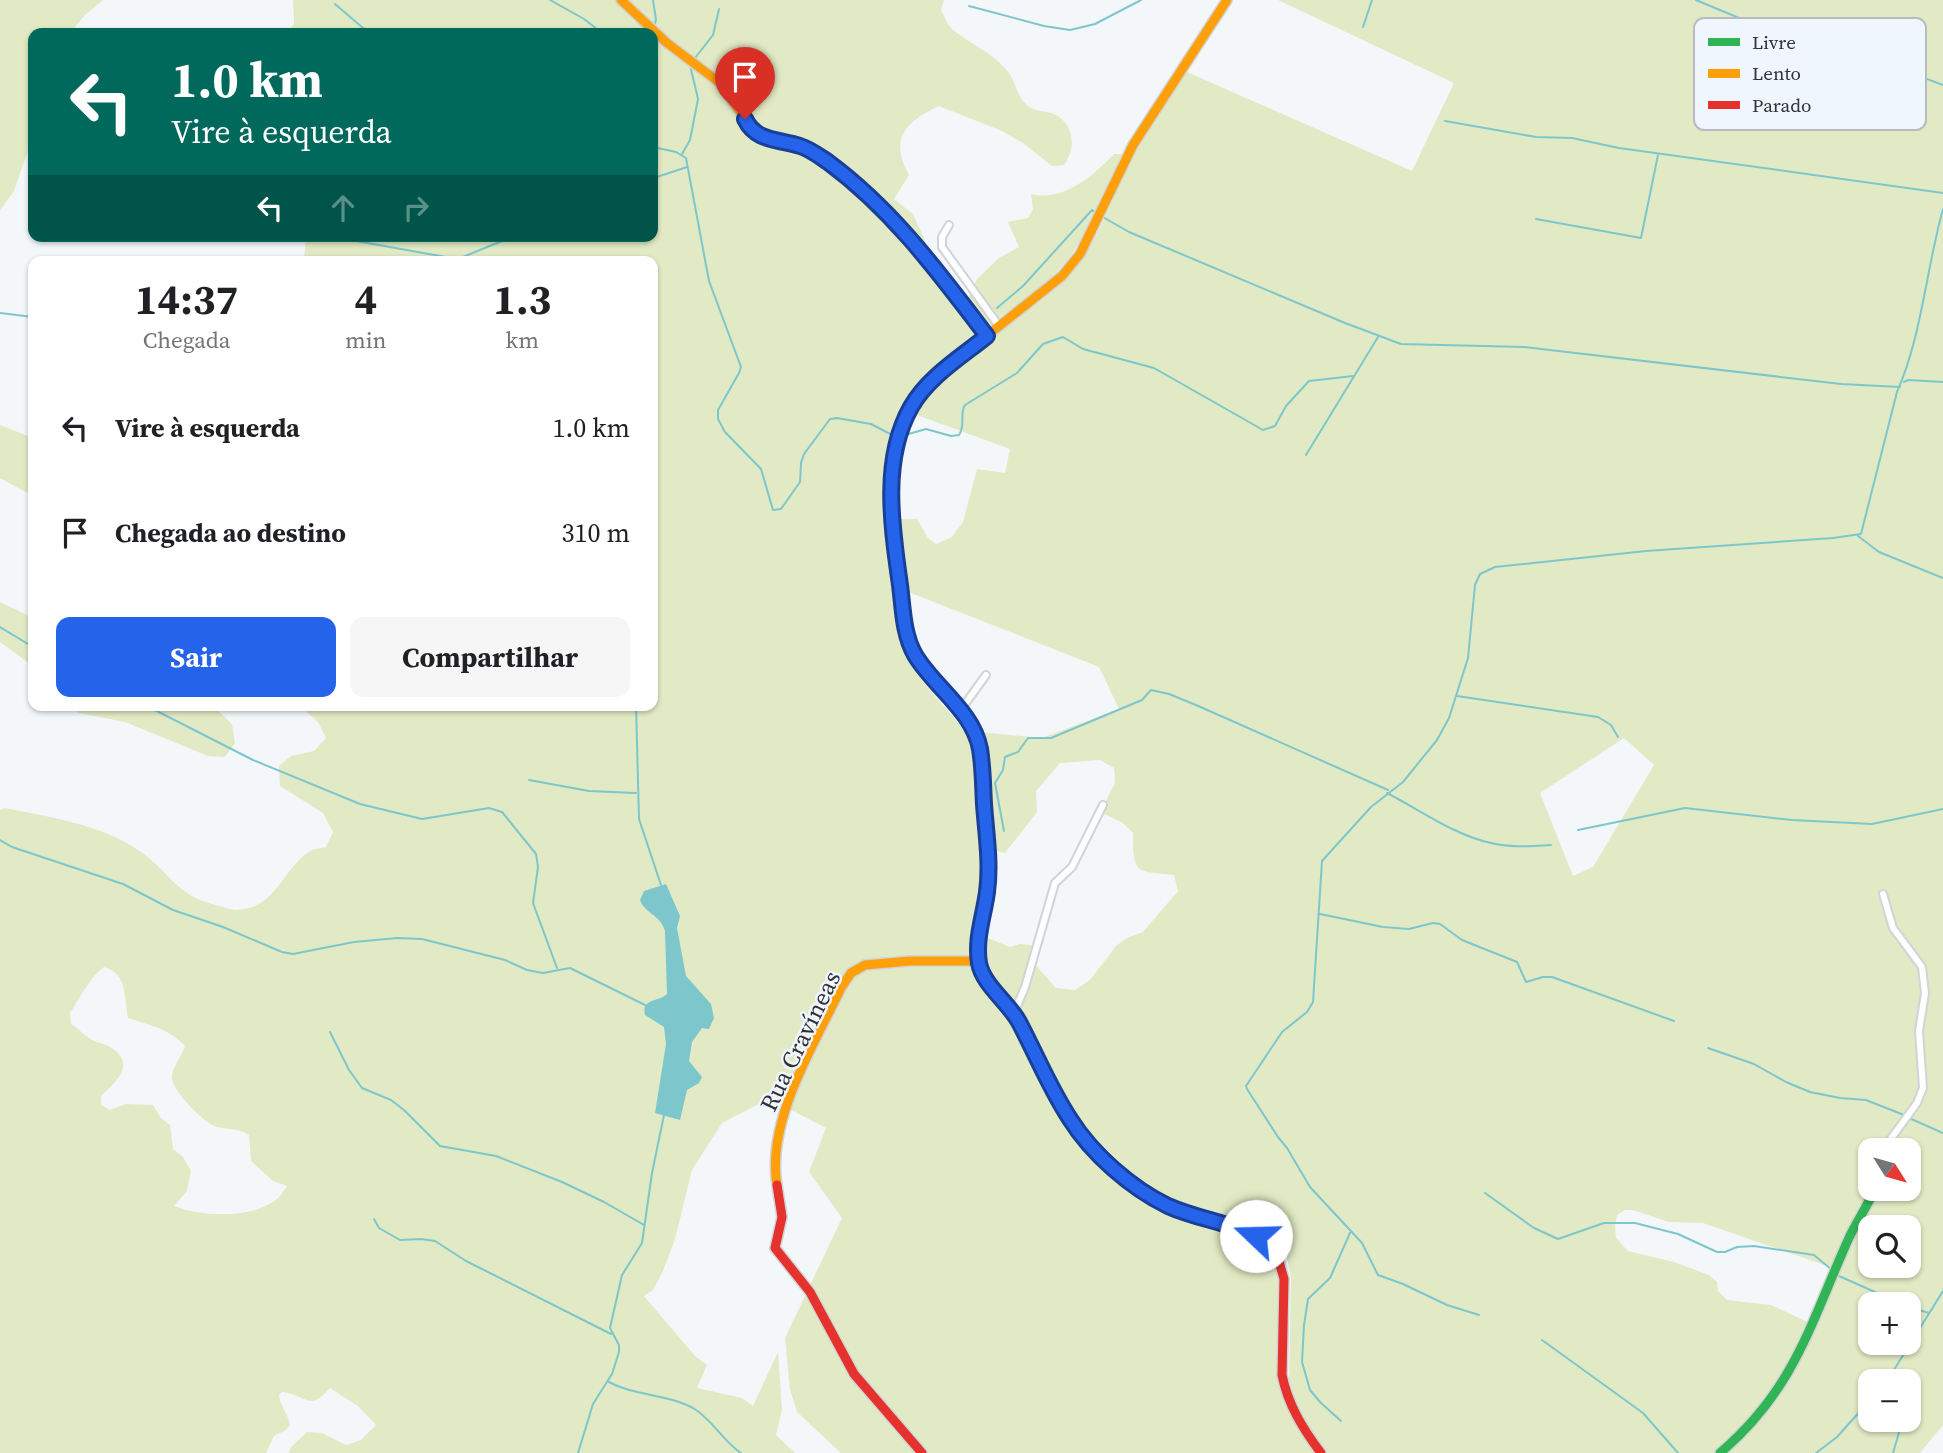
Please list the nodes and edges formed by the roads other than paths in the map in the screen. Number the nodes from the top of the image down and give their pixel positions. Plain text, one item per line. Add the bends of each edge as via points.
1 (621, 0) edge
2 (1227, 0) edge
3 (651, 28) edge
4 (658, 35) edge
5 (949, 225) dead end
6 (999, 326) junction
7 (987, 336) junction
8 (986, 675) dead end
9 (960, 711) junction
10 (1103, 805) dead end
11 (1883, 894) dead end
12 (979, 961) junction
13 (1014, 1013) junction
14 (1891, 1138) edge
15 (1868, 1201) edge
16 (922, 1453) edge
17 (1321, 1453) edge
18 (1720, 1453) edge

1 - 3 street
2 - 6 street via 1133,145 1080,254 1062,276
4 - 7 street via 720,83 754,132 815,153 887,213 928,257
5 - 6 street via 942,247
6 - 7 street
7 - 9 street via 931,382 913,404 896,448 893,478 894,550 907,635 914,653
8 - 9 street
9 - 12 street via 980,749 988,877
10 - 13 street via 1072,867 1055,883
11 - 14 street via 1893,928 1922,967 1926,993 1919,1031 1923,1088
12 - 13 street via 986,978
12 - 16 street, Rua Cravíneas via 910,961 865,965 851,972 785,1107 775,1144 782,1209 776,1253 810,1292 854,1374
13 - 17 street via 1070,1120 1129,1181 1168,1206 1245,1231 1276,1251 1284,1279 1284,1389
15 - 18 street via 1801,1351 1758,1419

